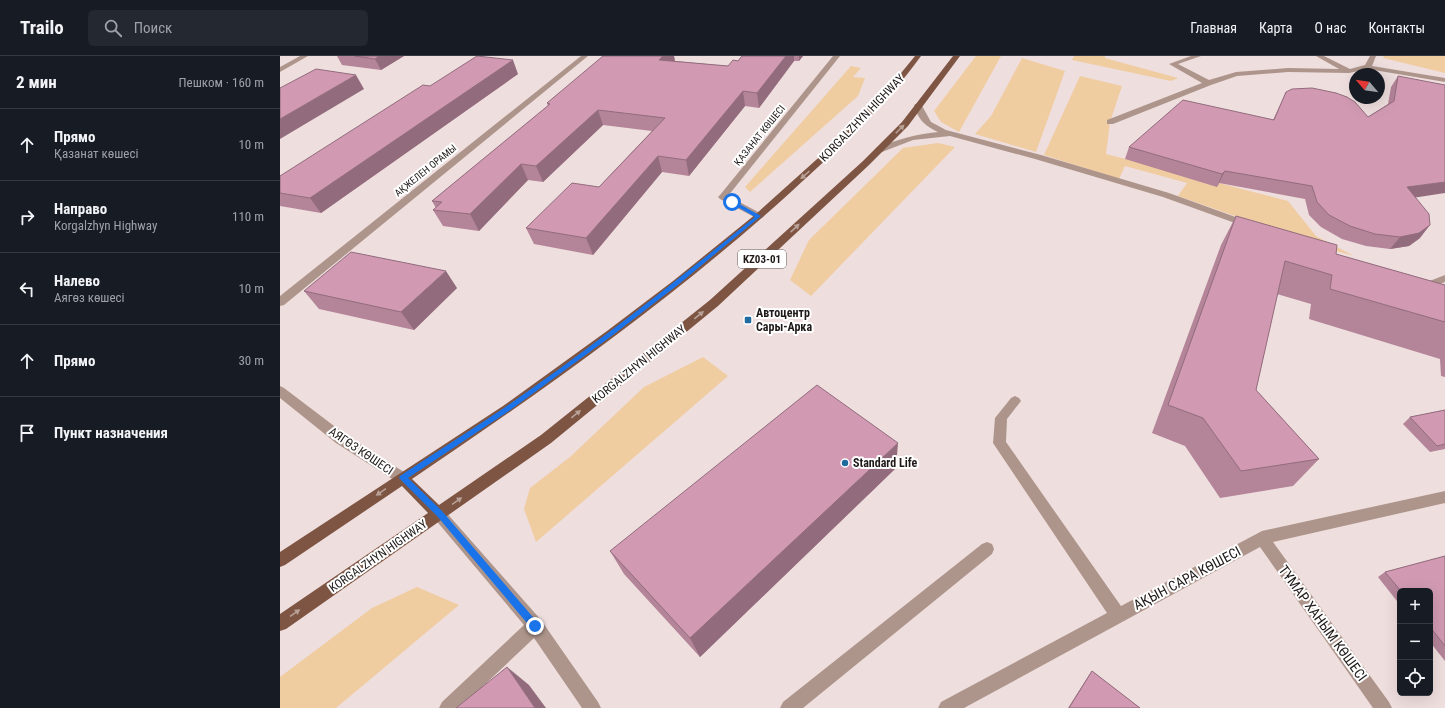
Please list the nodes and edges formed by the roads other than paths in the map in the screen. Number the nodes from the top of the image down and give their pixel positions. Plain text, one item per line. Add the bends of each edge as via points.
1 (305, 56) edge
2 (585, 56) edge
3 (837, 56) edge
4 (918, 56) edge
5 (956, 56) edge
6 (1198, 56) edge
7 (1319, 56) edge
8 (1373, 56) edge
9 (1368, 67) junction
10 (1363, 68) edge
11 (280, 70) edge
12 (1349, 71) joint
13 (1445, 80) edge
14 (1208, 83) junction
15 (918, 106) junction
16 (1110, 122) dead end
17 (958, 136) junction
18 (879, 150) junction
19 (759, 216) junction
20 (1261, 230) edge
21 (1445, 278) edge
22 (1415, 286) edge
23 (280, 302) edge
24 (280, 391) edge
25 (1015, 400) dead end
26 (402, 478) junction
27 (1445, 497) edge
28 (439, 514) junction
29 (1262, 538) junction
30 (987, 549) dead end
31 (280, 560) edge
32 (1118, 616) junction
33 (280, 623) edge
34 (535, 626) junction
35 (448, 708) edge
36 (592, 708) edge
37 (789, 708) edge
38 (947, 708) edge
39 (1383, 708) edge

1 - 11 street
2 - 23 street, АҚЖЕЛЕН ОРАМЫ
3 - 19 street, ҚАЗАНАТ КӨШЕСІ via 723,197
4 -> 19 main road, KORGALZHYN HIGHWAY / KZ03-01 via 900,80 829,153
5 - 15 main road, KORGALZHYN HIGHWAY / KZ03-01
6 - 14 street via 1172,64
7 - 12 street
8 - 9 street
9 - 10 street
9 - 13 street
12 - 14 street via 1288,70 1236,74
14 - 16 street
15 - 17 street via 928,124
18 -> 15 main road, KORGALZHYN HIGHWAY / KZ03-01 via 905,124
17 - 18 street via 939,134 918,137
17 - 20 street via 1166,195
28 -> 18 main road, KORGALZHYN HIGHWAY / KZ03-01 via 546,439 714,303
19 - 26 main road, KORGALZHYN HIGHWAY / KZ03-01 via 605,338 507,409
21 - 22 street via 1422,288
24 - 26 street, АЯГӨЗ КӨШЕСІ via 341,439
25 - 32 street via 1001,418 999,443
26 - 28 main road, АЯГӨЗ КӨШЕСІ
26 -> 31 main road, KORGALZHYN HIGHWAY / KZ03-01
27 - 29 street, АҚЫН САРА КӨШЕСІ
33 -> 28 main road, KORGALZHYN HIGHWAY / KZ03-01
28 - 34 street
29 - 32 street, АҚЫН САРА КӨШЕСІ
29 - 39 street, ТҰМАР ХАНЫМ КӨШЕСІ
30 - 37 street
32 - 38 street, АҚЫН САРА КӨШЕСІ
34 - 35 street
34 - 36 street

